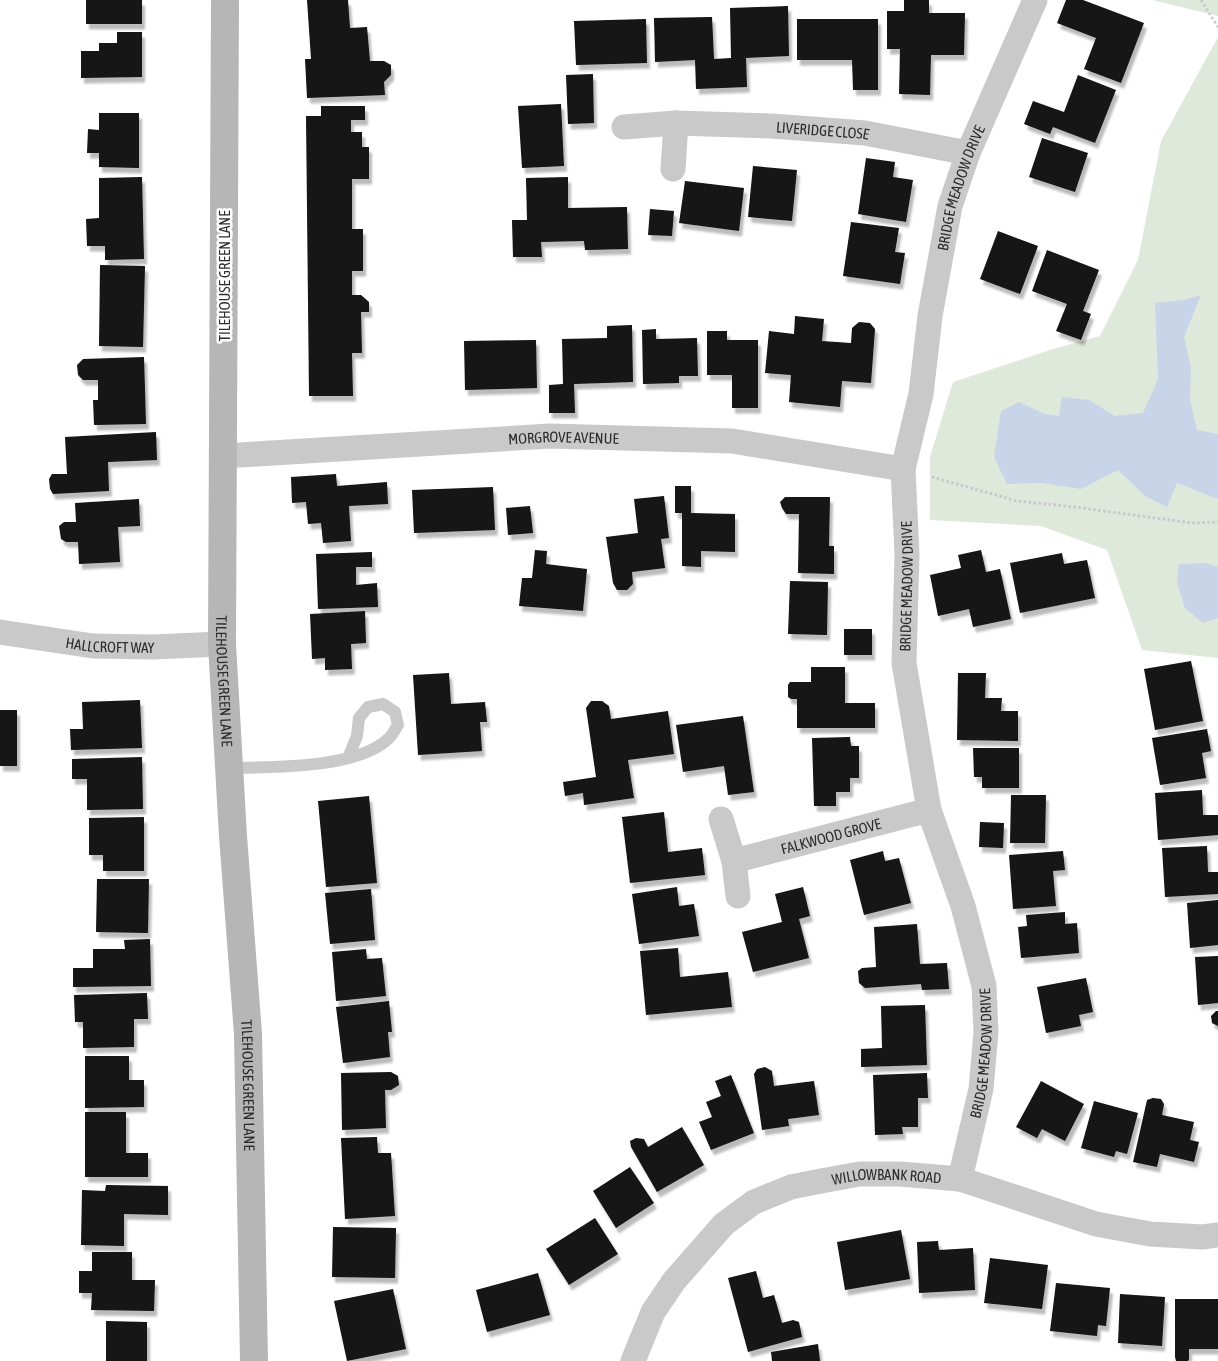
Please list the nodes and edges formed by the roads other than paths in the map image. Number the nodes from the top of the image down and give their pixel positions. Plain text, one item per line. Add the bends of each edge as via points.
1 (225, 0) edge
2 (1035, 0) edge
3 (676, 123) junction
4 (624, 127) dead end
5 (968, 153) junction
6 (673, 169) dead end
7 (223, 456) junction
8 (902, 469) junction
9 (0, 632) edge
10 (222, 644) junction
11 (348, 758) junction
12 (230, 768) junction
13 (929, 810) junction
14 (721, 819) dead end
15 (734, 861) junction
16 (738, 896) dead end
17 (960, 1179) junction
18 (1218, 1235) edge
19 (254, 1361) edge
20 (633, 1361) edge

1 - 7 street, TILEHOUSE GREEN LANE
2 - 5 street, BRIDGE MEADOW DRIVE
3 - 4 street, LIVERIDGE CLOSE
3 - 5 street, LIVERIDGE CLOSE via 865,133
3 - 6 street
5 - 8 street, BRIDGE MEADOW DRIVE via 950,206 930,316 921,394
7 - 8 street, MORGROVE AVENUE via 550,436 732,441
7 - 10 street, TILEHOUSE GREEN LANE
8 - 13 street, BRIDGE MEADOW DRIVE via 907,554 904,663
9 - 10 street, HALLCROFT WAY via 93,646
10 - 12 street, TILEHOUSE GREEN LANE
11 - 11 lane via 374,749 390,738 398,725 395,712 383,704 368,707 359,718 357,736
11 - 12 lane via 300,766
12 - 19 street, TILEHOUSE GREEN LANE via 248,1034
13 - 15 street, FALKWOOD GROVE
13 - 17 street, BRIDGE MEADOW DRIVE via 963,906 984,986 986,1032 981,1089
14 - 15 street
15 - 16 street
17 - 18 street, WILLOWBANK ROAD via 1096,1224 1150,1234
17 - 20 street, WILLOWBANK ROAD via 860,1174 791,1187 754,1202 724,1224 674,1281 653,1312

